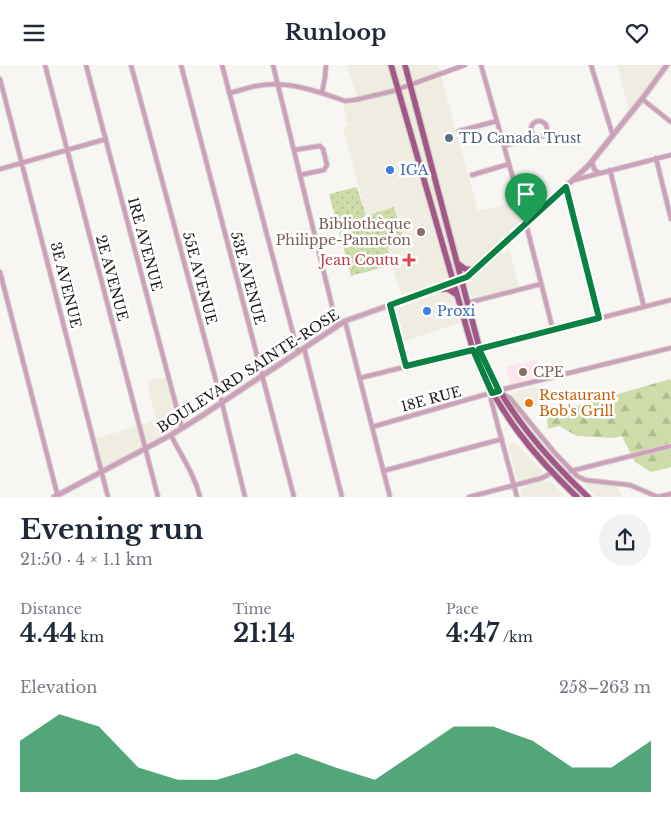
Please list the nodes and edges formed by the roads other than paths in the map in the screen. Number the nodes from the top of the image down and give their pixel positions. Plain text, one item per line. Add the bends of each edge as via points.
1 (45, 65) edge
2 (86, 65) edge
3 (131, 65) edge
4 (181, 65) edge
5 (222, 65) edge
6 (273, 65) edge
7 (326, 65) edge
8 (392, 65) edge
9 (405, 65) edge
10 (465, 65) edge
11 (481, 65) edge
12 (591, 65) edge
13 (667, 65) edge
14 (0, 79) edge
15 (410, 84) junction
16 (278, 85) junction
17 (398, 89) junction
18 (229, 93) junction
19 (322, 93) junction
20 (642, 99) junction
21 (497, 121) junction
22 (671, 122) edge
23 (459, 131) dead end
24 (536, 136) junction
25 (613, 136) junction
26 (106, 139) junction
27 (504, 145) junction
28 (67, 150) junction
29 (294, 150) junction
30 (671, 155) edge
31 (656, 158) junction
32 (592, 161) junction
33 (23, 163) junction
34 (509, 164) junction
35 (0, 169) edge
36 (610, 170) junction
37 (599, 173) junction
38 (300, 175) junction
39 (472, 175) dead end
40 (573, 181) junction
41 (566, 187) junction
42 (671, 219) edge
43 (526, 224) junction
44 (457, 263) junction
45 (476, 270) junction
46 (0, 272) edge
47 (461, 280) junction
48 (454, 282) junction
49 (541, 284) junction
50 (436, 289) junction
51 (457, 296) junction
52 (671, 300) edge
53 (467, 303) junction
54 (390, 305) junction
55 (644, 307) junction
56 (599, 318) junction
57 (346, 321) junction
58 (337, 326) junction
59 (553, 330) junction
60 (304, 348) junction
61 (671, 348) edge
62 (476, 349) junction
63 (298, 353) junction
64 (406, 366) junction
65 (262, 376) junction
66 (360, 378) junction
67 (499, 391) junction
68 (492, 393) junction
69 (222, 403) junction
70 (372, 427) junction
71 (182, 428) junction
72 (171, 435) junction
73 (502, 439) junction
74 (671, 446) edge
75 (146, 448) junction
76 (383, 471) junction
77 (572, 471) junction
78 (102, 472) junction
79 (553, 472) junction
80 (564, 474) junction
81 (514, 485) junction
82 (671, 494) edge
83 (57, 496) edge
84 (108, 497) edge
85 (158, 497) edge
86 (200, 497) edge
87 (245, 497) edge
88 (294, 497) edge
89 (342, 497) edge
90 (390, 497) edge
91 (469, 497) edge
92 (517, 497) edge
93 (577, 497) edge
94 (588, 497) edge
95 (658, 497) edge

1 - 28 street, 2E AVENUE
2 - 26 street, 1RE AVENUE
3 - 69 street, 55E AVENUE
4 - 65 street, 53E AVENUE
5 - 18 street
6 - 16 street
7 - 19 street
8 - 17 main road
9 - 15 main road
10 - 15 street
11 - 21 street
12 - 25 street
13 - 20 street, BOULEVARD SAINTE-ROSE
14 - 33 street, 3E AVENUE
15 - 17 street
15 - 44 main road
16 - 18 street
16 - 19 street
16 - 29 street
17 - 19 street via 350,101
17 - 48 main road
18 - 63 street
20 - 22 street
20 - 25 street, BOULEVARD SAINTE-ROSE
21 - 23 street
21 - 27 street
24 - 24 street via 546,134 543,122 532,125
24 - 27 street
25 - 32 street, BOULEVARD SAINTE-ROSE
26 - 28 street
26 - 71 street, 1RE AVENUE
27 - 34 street
28 - 33 street
28 - 75 street, 2E AVENUE
29 - 38 street
29 - 38 street via 320,146 327,165 324,170
30 - 31 street
31 - 36 street
31 - 42 street
32 - 37 street
32 - 40 street, BOULEVARD SAINTE-ROSE
33 - 35 street
33 - 78 street, 3E AVENUE
34 - 39 street
34 - 43 street
36 - 37 street
36 - 55 street
37 - 40 street
38 - 58 street
40 - 41 street, BOULEVARD SAINTE-ROSE
41 - 43 street, BOULEVARD SAINTE-ROSE
41 - 56 street
43 - 45 street, BOULEVARD SAINTE-ROSE
43 - 49 street
44 - 45 main road via 465,269
44 - 47 main road
45 - 47 street, BOULEVARD SAINTE-ROSE
46 - 83 street
47 - 48 street, BOULEVARD SAINTE-ROSE
47 - 53 main road
48 - 50 street, BOULEVARD SAINTE-ROSE
48 - 51 main road
49 - 53 street
49 - 59 street
50 - 51 main road via 448,289
50 - 54 street, BOULEVARD SAINTE-ROSE
51 - 62 main road
52 - 55 street
53 - 62 main road
54 - 57 street, BOULEVARD SAINTE-ROSE
54 - 64 street
55 - 56 street
56 - 59 street
57 - 58 street, BOULEVARD SAINTE-ROSE
57 - 66 street
58 - 60 street, BOULEVARD SAINTE-ROSE
59 - 62 street
60 - 63 street, BOULEVARD SAINTE-ROSE
60 - 89 street
61 - 67 street, 18E RUE
62 - 64 street
62 - 67 main road
62 - 68 main road
63 - 65 street, BOULEVARD SAINTE-ROSE
64 - 66 street
65 - 69 street, BOULEVARD SAINTE-ROSE
65 - 88 street, 53E AVENUE
66 - 70 street
67 - 68 street, 18E RUE
67 - 77 street via 510,399
67 - 80 main road via 523,427
68 - 70 street, 18E RUE
68 - 73 street via 491,401
68 - 79 main road via 517,431
69 - 71 street, BOULEVARD SAINTE-ROSE
69 - 87 street, 55E AVENUE
70 - 76 street
71 - 72 street, BOULEVARD SAINTE-ROSE
72 - 75 street, BOULEVARD SAINTE-ROSE
72 - 86 street via 194,475
73 - 76 street
73 - 81 street
74 - 77 street
75 - 78 street, BOULEVARD SAINTE-ROSE
75 - 85 street, 2E AVENUE
76 - 90 street
77 - 80 street
77 - 95 street via 585,480 630,485
78 - 83 street, BOULEVARD SAINTE-ROSE
78 - 84 street, 3E AVENUE
79 - 81 street
79 - 93 main road
80 - 94 main road
81 - 91 street
81 - 92 street
82 - 95 street

